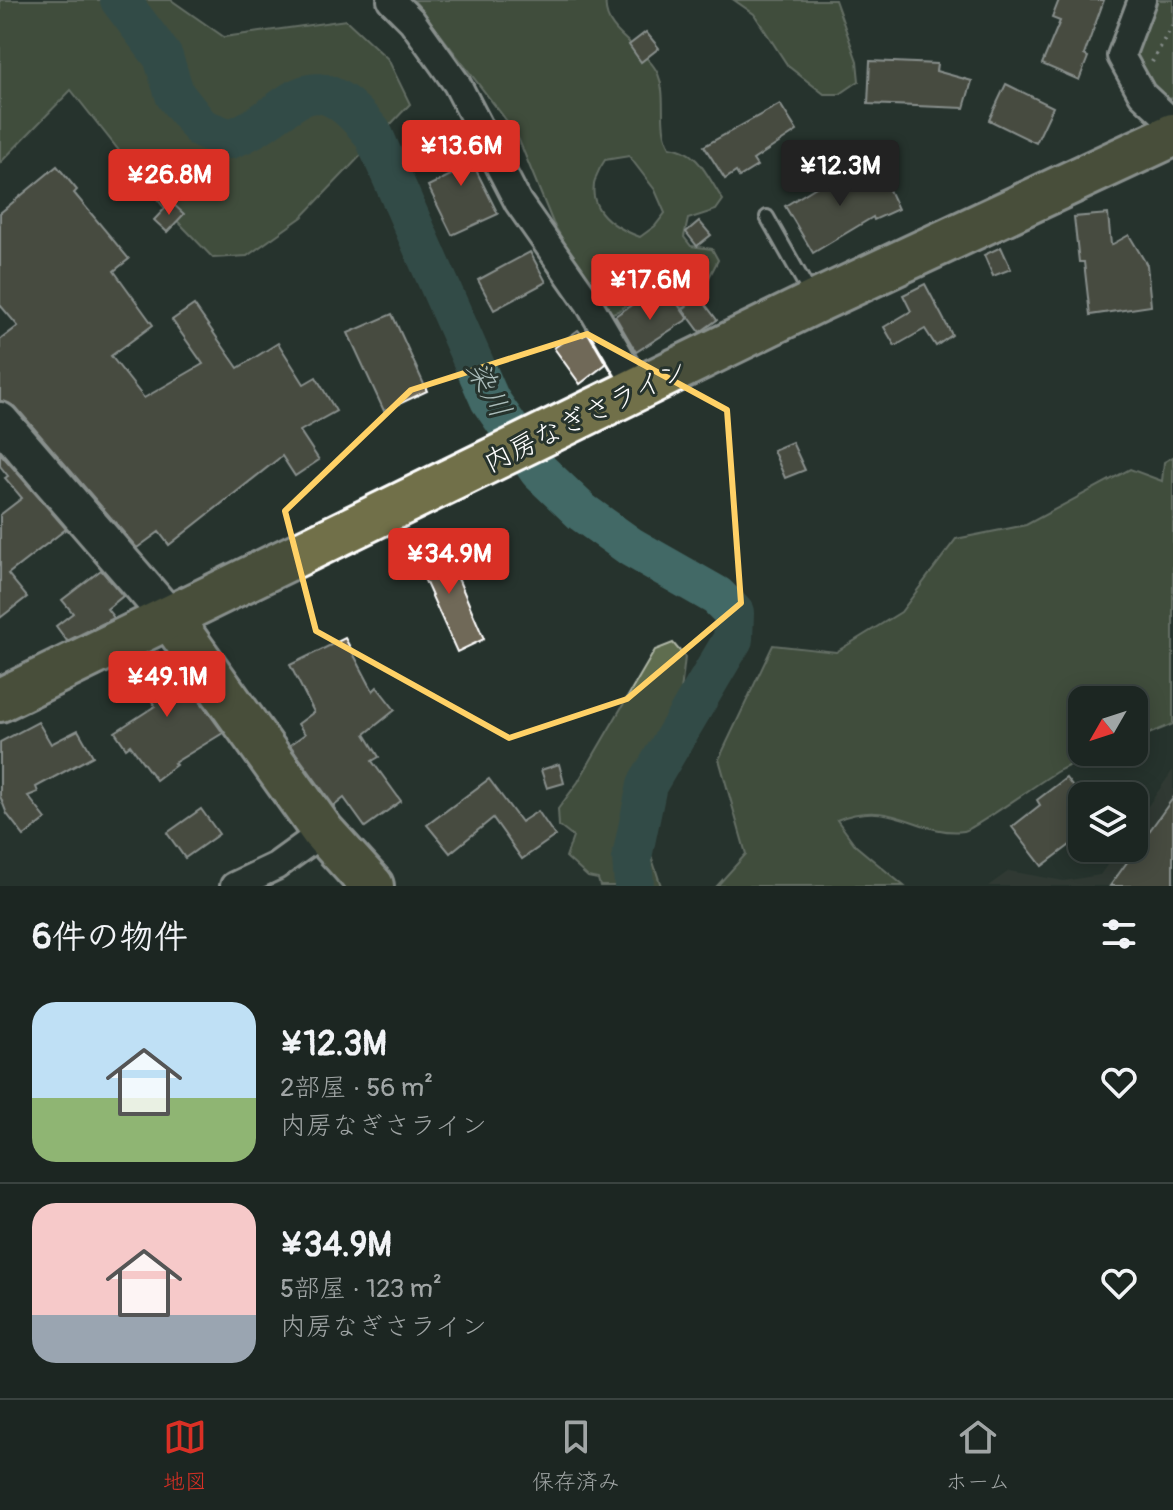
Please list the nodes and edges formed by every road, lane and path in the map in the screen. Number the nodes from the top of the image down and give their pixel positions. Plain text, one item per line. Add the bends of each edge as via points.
1 (391, 0) edge
2 (1142, 0) edge
3 (1173, 24) edge
4 (1159, 54) dead end
5 (1173, 123) edge
6 (1173, 135) edge
7 (767, 217) dead end
8 (815, 302) junction
9 (639, 389) junction
10 (0, 421) edge
11 (170, 618) junction
12 (0, 700) edge
13 (323, 832) junction
14 (234, 886) edge
15 (372, 886) edge

1 - 9 street via 457,84 518,202 588,302
2 - 5 street via 1121,56 1142,94
3 - 4 path
6 - 8 highway, 内房なぎさライン
7 - 8 lane
8 - 9 highway, 内房なぎさライン
9 - 11 highway, 内房なぎさライン
10 - 11 main road
11 - 12 highway, 内房なぎさライン
11 - 13 highway
13 - 14 street via 276,866
13 - 15 highway

